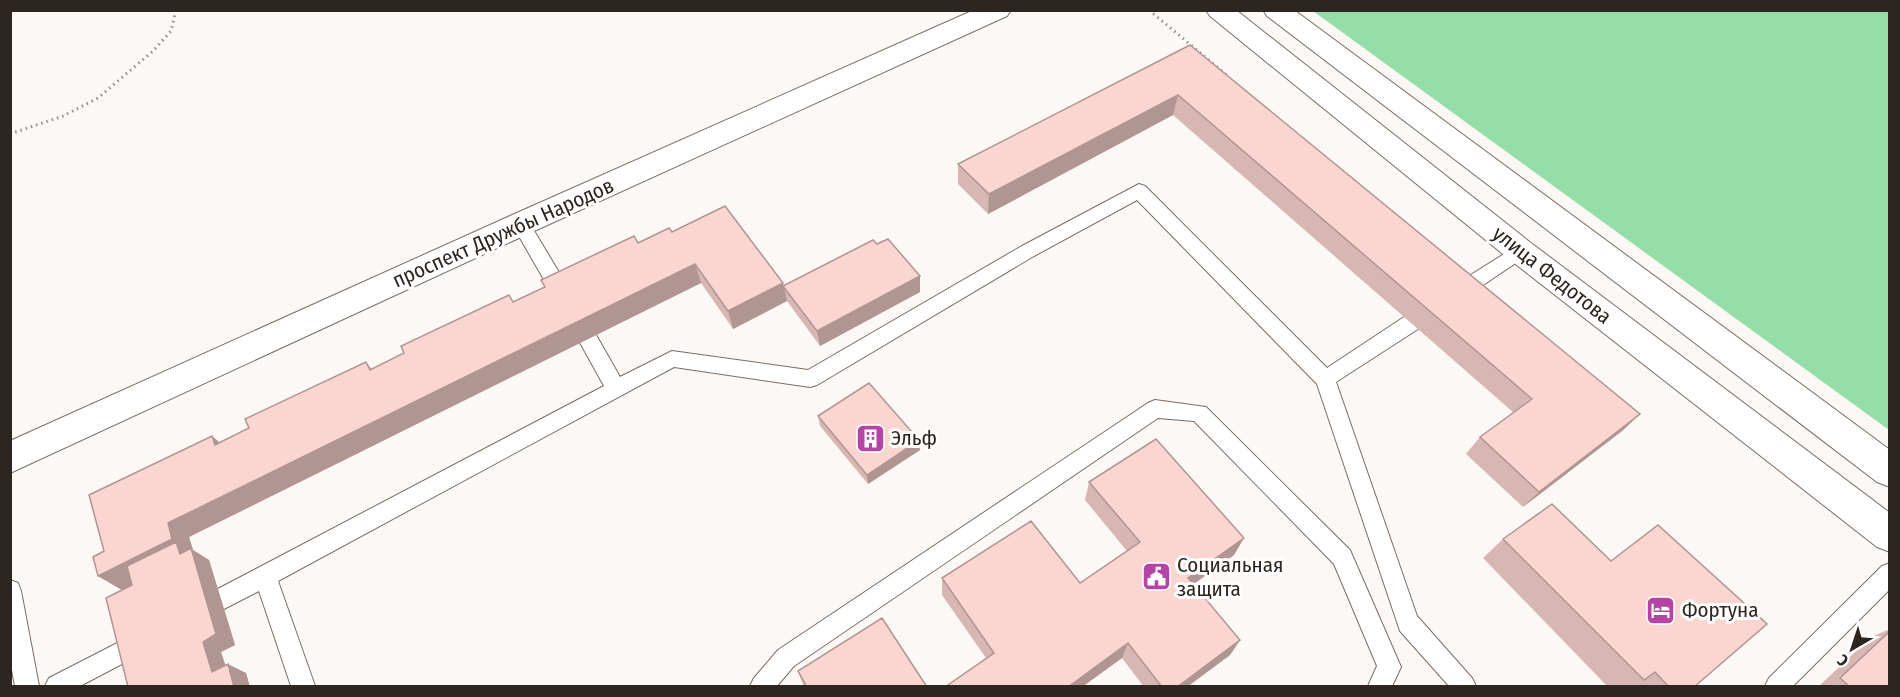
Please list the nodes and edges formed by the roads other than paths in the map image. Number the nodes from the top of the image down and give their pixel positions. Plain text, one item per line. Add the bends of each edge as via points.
1 (998, 10) edge
2 (1219, 10) edge
3 (1276, 10) edge
4 (521, 224) junction
5 (1520, 251) junction
6 (1457, 292) edge
7 (562, 294) edge
8 (1411, 323) edge
9 (588, 339) edge
10 (1324, 379) junction
11 (616, 389) junction
12 (10, 458) edge
13 (1890, 471) edge
14 (1890, 535) edge
15 (1890, 573) edge
16 (265, 576) junction
17 (10, 591) edge
18 (220, 600) dead end
19 (135, 645) edge
20 (27, 687) edge
21 (57, 687) edge
22 (303, 687) edge
23 (762, 687) edge
24 (1380, 687) edge
25 (1464, 687) edge
26 (1777, 687) edge

1 - 4 street, проспект Дружбы Народов
2 - 5 street, улица Федотова
3 - 13 street
4 - 7 lane
4 - 12 street, проспект Дружбы Народов
5 - 6 lane
5 - 14 street, улица Федотова
8 - 10 lane
9 - 11 lane
10 - 11 lane via 1139,191 810,379 672,359
10 - 25 lane via 1408,623
11 - 16 lane
15 - 26 lane
16 - 18 lane
16 - 22 lane
17 - 20 lane
19 - 21 lane
23 - 24 lane via 786,658 1155,410 1199,413 1342,557 1389,667

